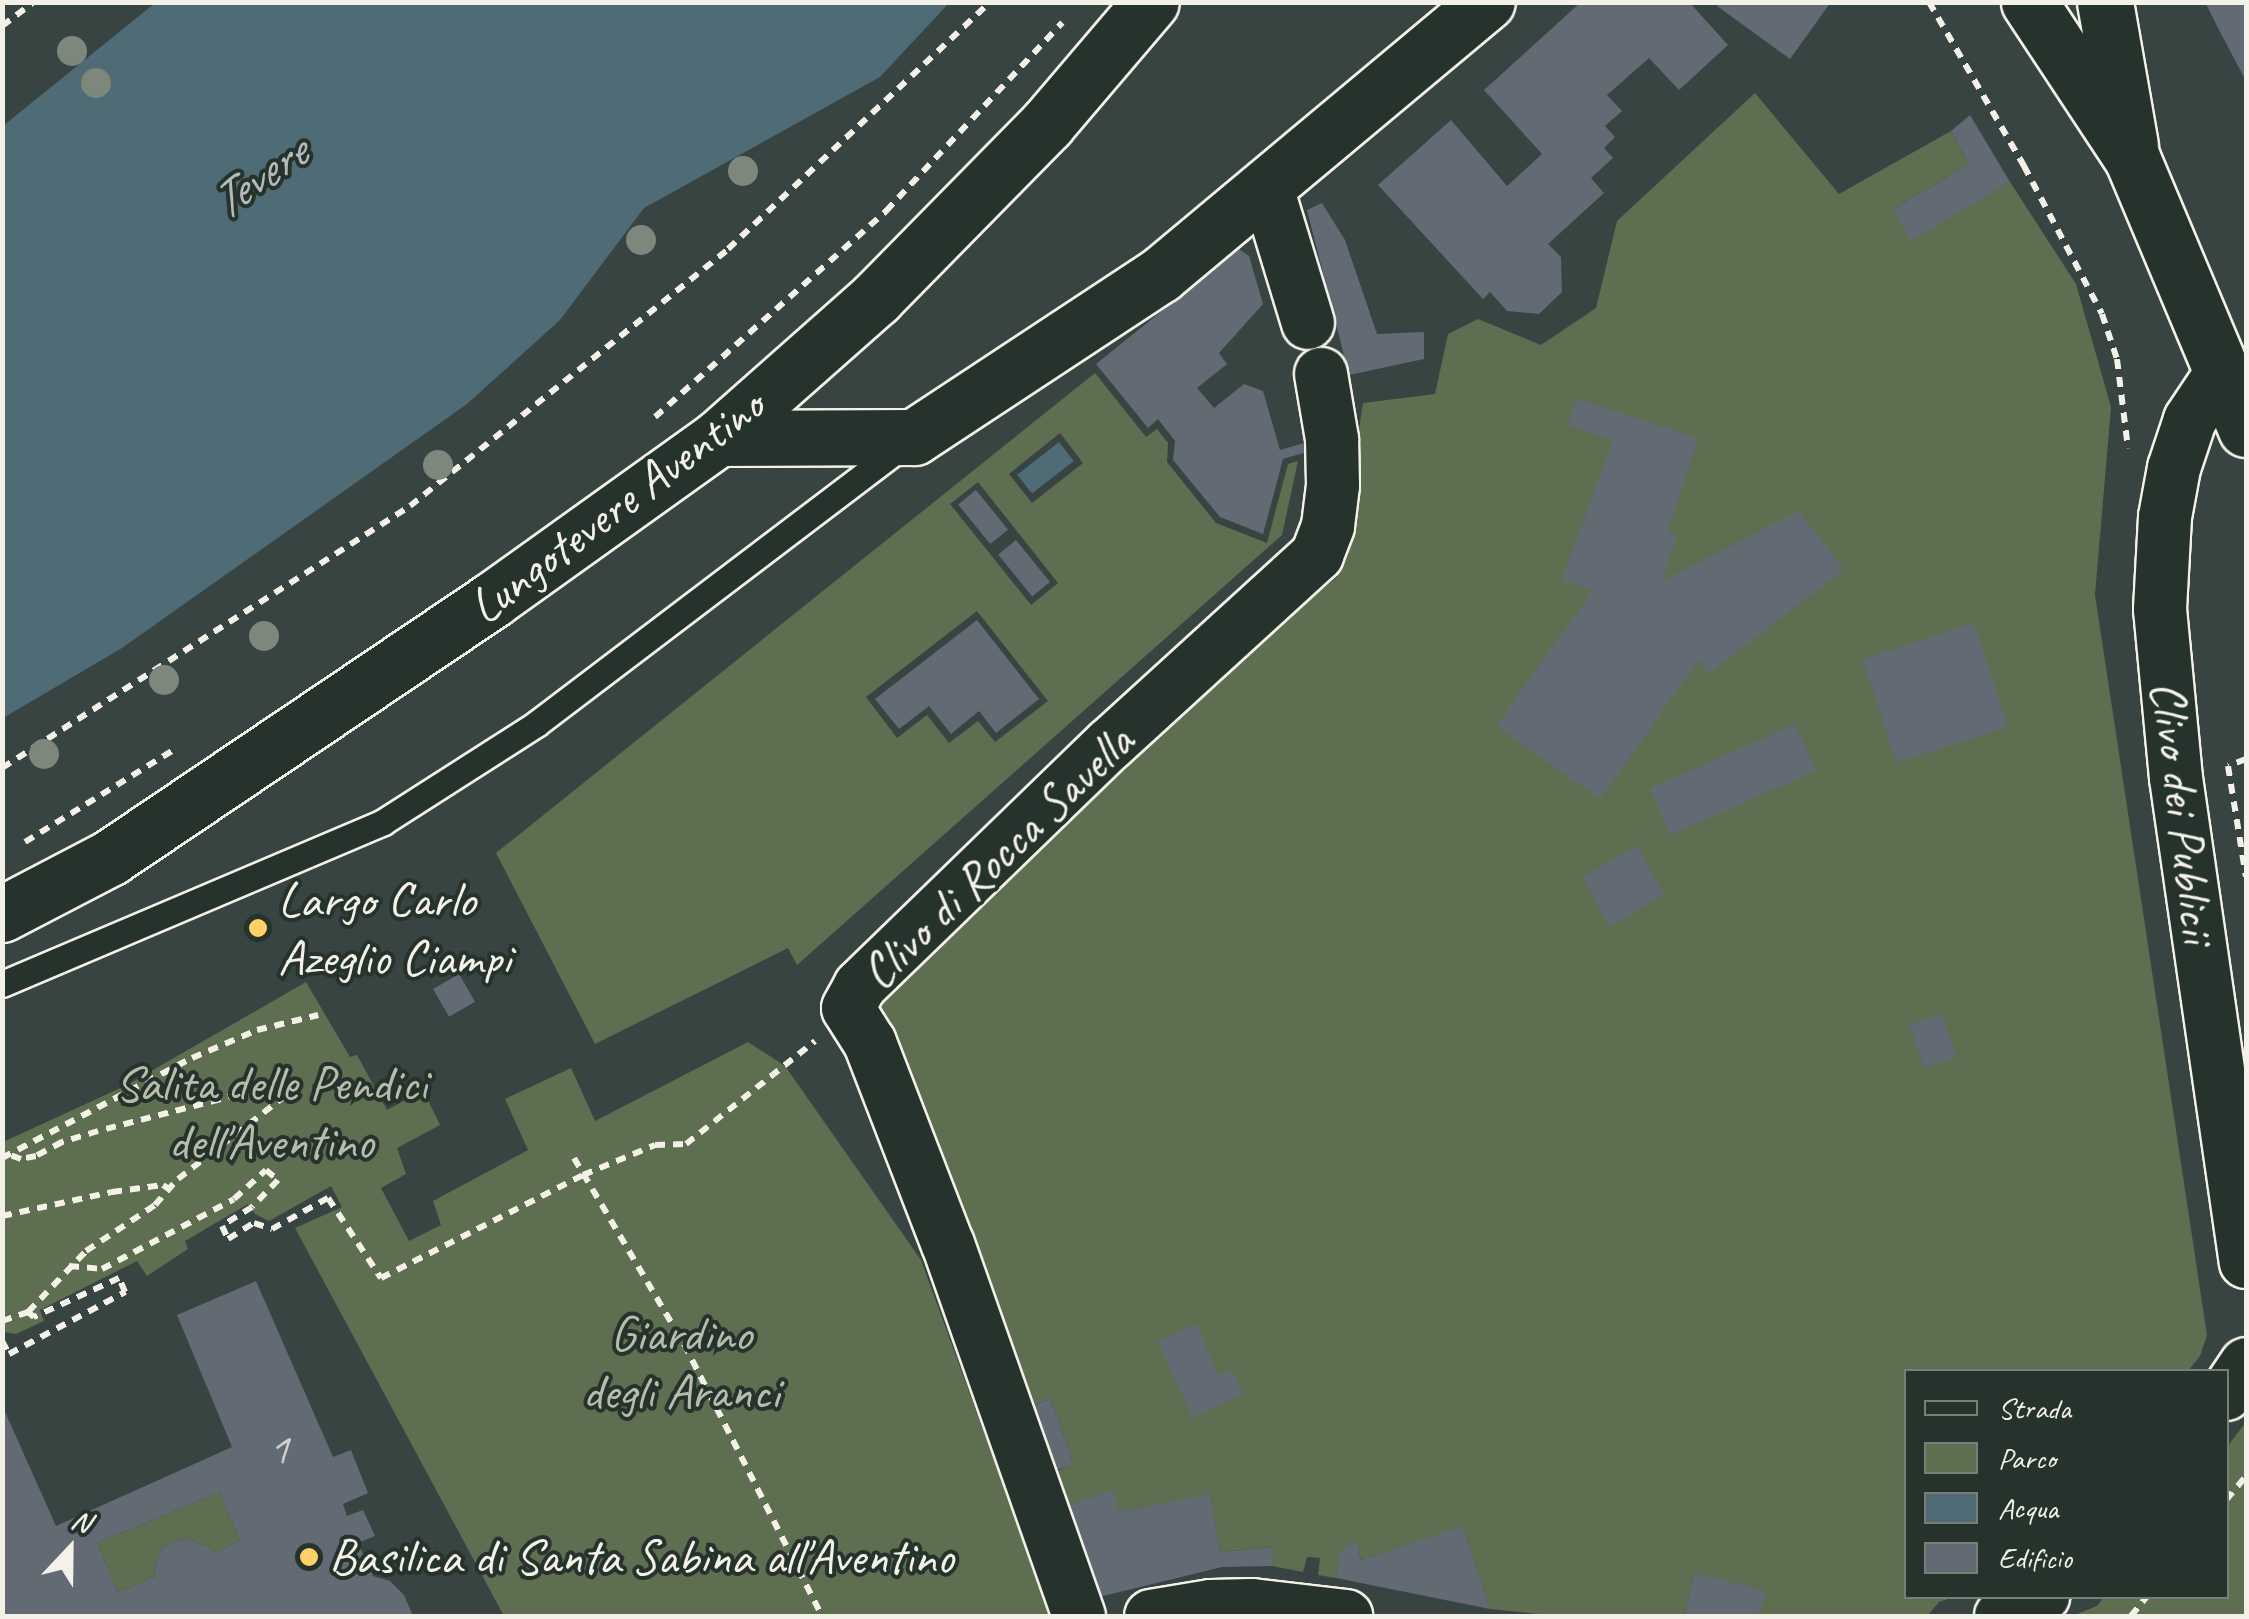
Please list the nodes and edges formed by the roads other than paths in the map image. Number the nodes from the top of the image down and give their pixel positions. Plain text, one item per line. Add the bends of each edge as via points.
1 (1151, 2) edge
2 (1487, 2) edge
3 (2029, 2) edge
4 (2106, 2) edge
5 (2132, 158) junction
6 (1266, 188) junction
7 (1308, 323) dead end
8 (2234, 366) edge
9 (1320, 374) dead end
10 (2246, 430) edge
11 (718, 438) junction
12 (914, 438) junction
13 (2, 914) edge
14 (2, 984) edge
15 (2246, 1262) edge
16 (2246, 1364) edge
17 (2229, 1390) edge
18 (2037, 1599) edge
19 (1080, 1616) edge
20 (1151, 1616) edge
21 (1346, 1616) edge
22 (2001, 1616) edge

1 - 11 main road, Lungotevere Aventino via 1047,124 876,298
2 - 6 main road
3 - 5 main road
4 - 5 main road
5 - 8 main road
6 - 7 street
6 - 12 main road via 1096,320
8 - 10 main road
8 - 15 street, Clivo dei Publicii via 2190,420 2174,468 2160,610 2176,778
9 - 19 street, Clivo di Rocca Savella via 1333,485 1317,555 860,986 848,1008 870,1042 948,1244
11 - 12 main road
11 - 13 main road, Lungotevere Aventino via 111,857
12 - 14 lane via 536,724 383,822
16 - 17 street
18 - 22 street
20 - 21 street via 1252,1605

